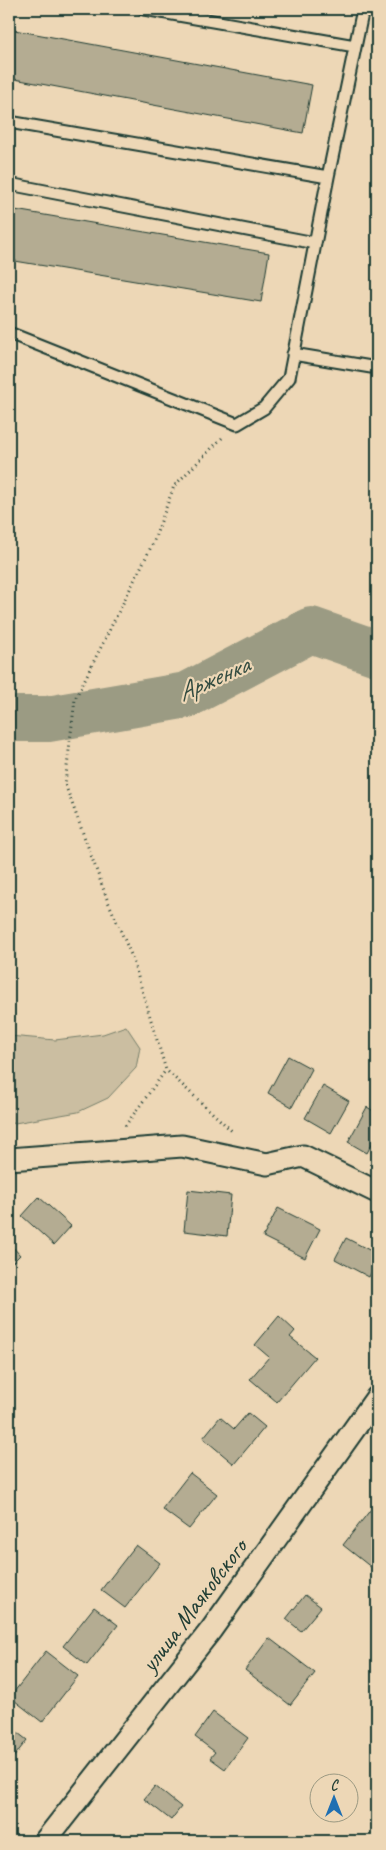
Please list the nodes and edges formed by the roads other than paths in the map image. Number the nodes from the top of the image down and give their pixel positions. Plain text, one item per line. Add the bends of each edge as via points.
1 (144, 9) edge
2 (363, 9) edge
3 (356, 46) junction
4 (9, 122) edge
5 (328, 177) junction
6 (9, 184) edge
7 (315, 244) junction
8 (9, 333) edge
9 (293, 354) junction
10 (371, 367) dead end
11 (9, 1159) edge
12 (377, 1192) edge
13 (377, 1397) edge
14 (45, 1841) edge

1 - 3 lane
2 - 3 lane
3 - 5 lane
4 - 5 lane
5 - 7 lane
6 - 7 lane
7 - 9 lane
8 - 9 lane via 237,424 264,408 289,378
9 - 10 lane
11 - 12 street via 182,1146 267,1164 302,1156
13 - 14 street, улица Маяковского via 211,1630

